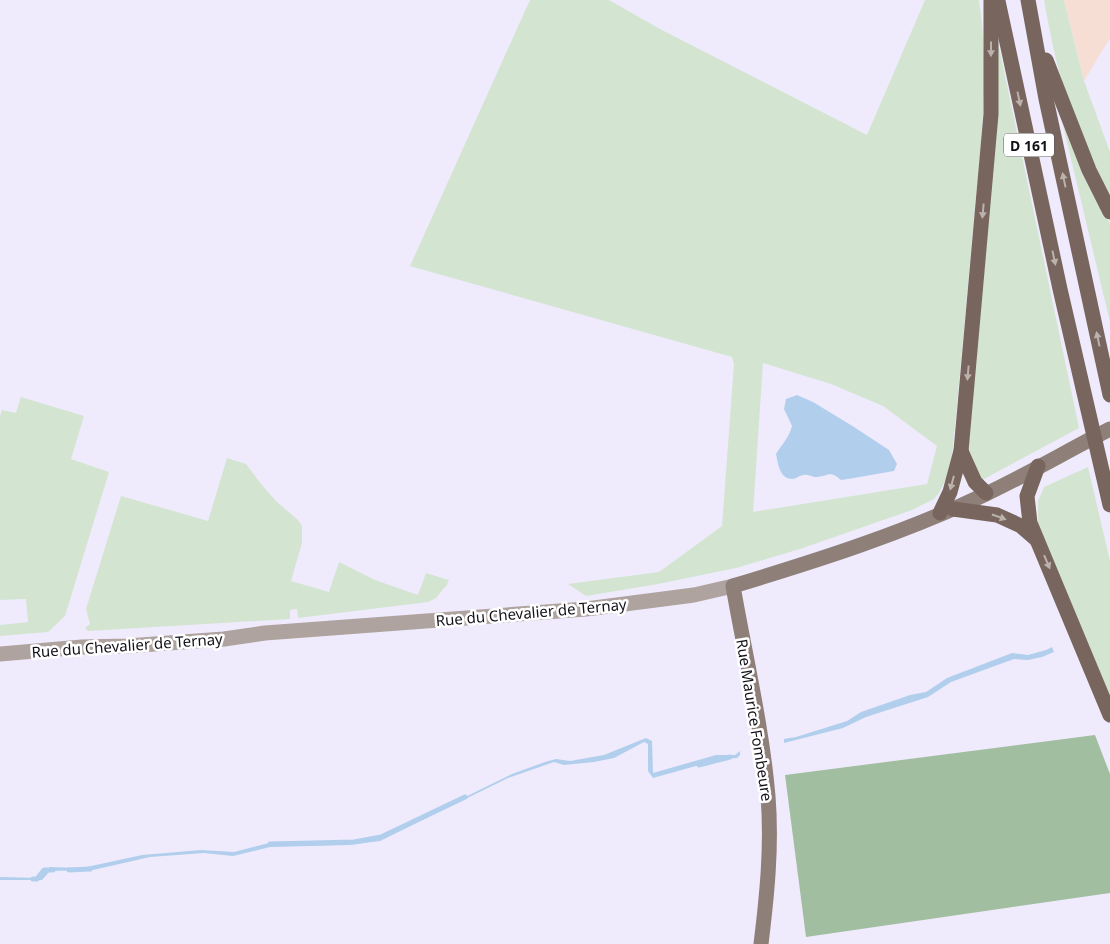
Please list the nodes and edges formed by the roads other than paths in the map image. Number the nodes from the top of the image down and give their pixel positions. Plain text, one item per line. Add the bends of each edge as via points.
1 (991, 0) edge
2 (998, 0) edge
3 (1028, 0) edge
4 (1035, 34) junction
5 (1110, 212) edge
6 (1109, 391) edge
7 (1110, 429) edge
8 (961, 451) junction
9 (1038, 466) junction
10 (986, 494) junction
11 (1110, 505) edge
12 (946, 511) junction
13 (1038, 541) junction
14 (733, 586) junction
15 (0, 654) edge
16 (1110, 715) edge
17 (761, 944) edge

1 -> 8 main road via 991,114
2 -> 11 main road, D 161
3 - 4 main road, D 161
4 - 5 main road via 1089,170
6 -> 4 main road, D 161
7 - 9 street, Rue du Chevalier de Ternay
8 - 10 main road via 975,482
8 -> 12 main road
9 - 10 street, Rue du Chevalier de Ternay
9 - 13 main road via 1027,496 1030,523
10 - 12 street, Rue du Chevalier de Ternay
12 -> 13 main road via 997,515 1021,526
12 - 14 street, Rue du Chevalier de Ternay via 869,542
13 -> 16 main road
14 - 15 street, Rue du Chevalier de Ternay via 694,595 586,609
14 - 17 street, Rue Maurice Fombeure via 760,731 768,796 770,848

